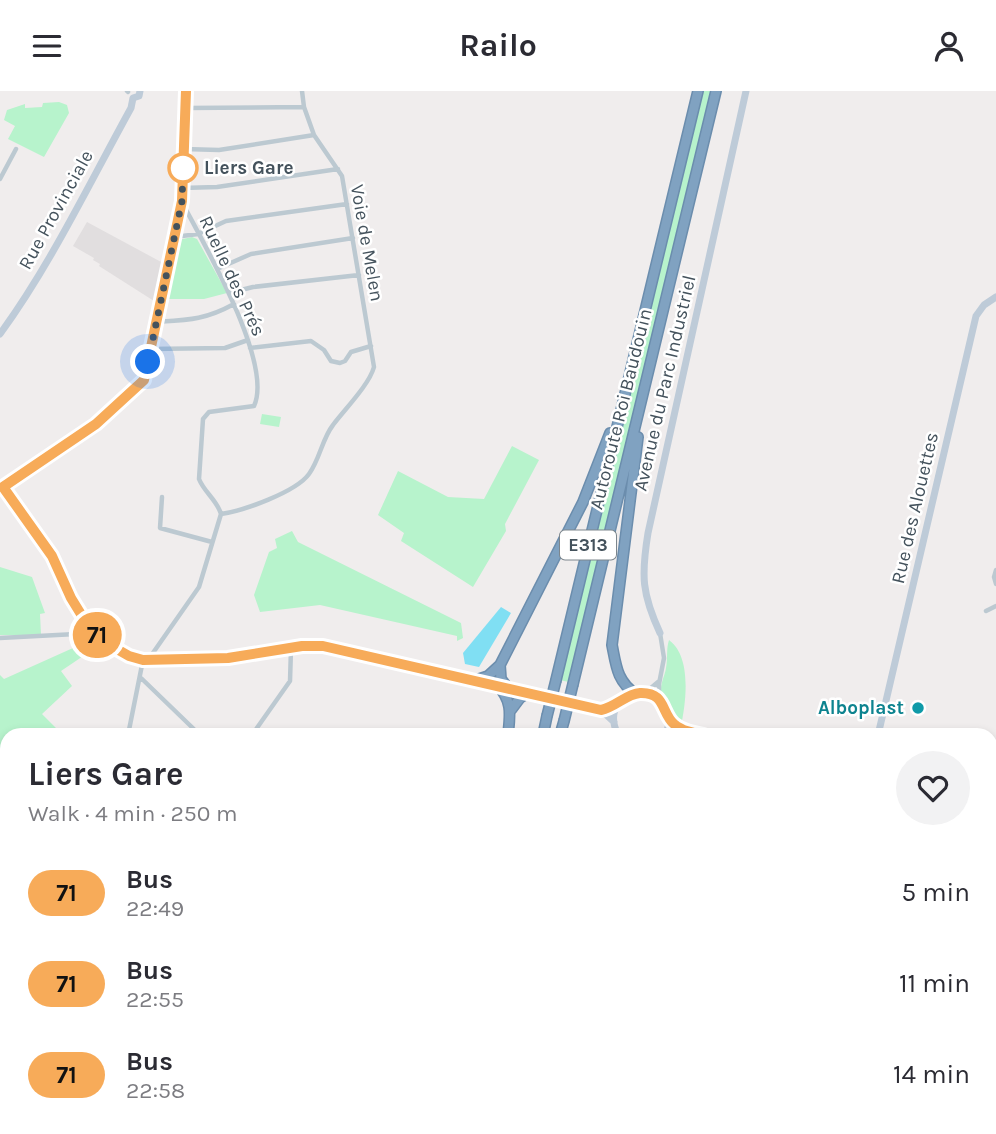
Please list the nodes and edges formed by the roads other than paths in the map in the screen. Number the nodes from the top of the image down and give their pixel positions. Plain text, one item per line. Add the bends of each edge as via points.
1 (140, 91) edge
2 (186, 91) edge
3 (302, 91) edge
4 (698, 91) edge
5 (716, 91) edge
6 (746, 91) edge
7 (129, 93) edge
8 (304, 107) junction
9 (186, 108) junction
10 (314, 135) junction
11 (16, 149) dead end
12 (184, 149) junction
13 (338, 169) junction
14 (2, 170) edge
15 (0, 179) edge
16 (182, 188) junction
17 (182, 201) junction
18 (347, 204) junction
19 (198, 234) junction
20 (174, 237) junction
21 (353, 238) junction
22 (217, 269) junction
23 (359, 275) junction
24 (229, 293) junction
25 (996, 297) edge
26 (234, 304) junction
27 (156, 322) junction
28 (0, 334) edge
29 (248, 340) junction
30 (371, 346) junction
31 (250, 348) junction
32 (150, 349) junction
33 (621, 409) junction
34 (637, 418) junction
35 (2, 485) edge
36 (162, 497) dead end
37 (221, 514) junction
38 (212, 542) junction
39 (996, 571) edge
40 (996, 584) edge
41 (996, 606) edge
42 (986, 611) dead end
43 (95, 633) junction
44 (660, 633) joint
45 (0, 638) edge
46 (291, 648) junction
47 (145, 660) junction
48 (500, 666) junction
49 (141, 678) junction
50 (476, 680) junction
51 (659, 681) junction
52 (497, 685) junction
53 (508, 688) junction
54 (528, 693) junction
55 (640, 693) junction
56 (659, 700) junction
57 (620, 704) junction
58 (511, 710) junction
59 (601, 710) junction
60 (669, 719) junction
61 (614, 722) junction
62 (130, 728) edge
63 (193, 728) edge
64 (258, 728) edge
65 (509, 728) edge
66 (544, 728) edge
67 (562, 728) edge
68 (616, 728) edge
69 (667, 728) edge
70 (681, 728) edge
71 (880, 728) edge

1 - 7 street, Rue Provinciale via 139,96
2 - 9 street
3 - 8 street, Voie de Melen
4 - 33 highway, Autoroute Roi Baudouin / E313
5 - 34 highway, Autoroute Roi Baudouin / E313
6 - 44 street, Avenue du Parc Industriel via 646,543 643,582
7 - 28 street, Rue Provinciale via 131,108
8 - 9 street
8 - 10 street, Voie de Melen
9 - 12 street
10 - 12 street via 219,150
10 - 13 street, Voie de Melen
11 - 14 street
12 - 16 street
13 - 16 street
13 - 18 street, Voie de Melen
14 - 15 street
16 - 17 street
17 - 19 street, Ruelle des Prés
17 - 20 street
18 - 19 street via 226,222
18 - 21 street, Voie de Melen
19 - 20 street
19 - 22 street, Ruelle des Prés
20 - 27 street
21 - 22 street via 251,254
21 - 23 street, Voie de Melen
22 - 24 street, Ruelle des Prés
23 - 24 street
23 - 30 street, Voie de Melen
24 - 26 street, Ruelle des Prés
25 - 71 street, Rue des Alouettes via 976,316
26 - 27 street via 213,315
26 - 29 street, Ruelle des Prés
27 - 32 street
29 - 31 street, Ruelle des Prés
29 - 32 street via 225,348
30 - 31 street via 351,352 340,363 331,361 312,341
30 - 37 street, Voie de Melen via 371,376 329,430 308,476 248,508
31 - 37 street, Ruelle des Prés via 257,374 256,404 209,412 202,419 199,479
32 - 35 street via 144,380 138,386 96,424
33 - 48 highway via 583,502
33 - 66 highway, Autoroute Roi Baudouin / E313, bridge
34 - 55 highway via 639,432 612,645 622,683
34 - 67 highway, Autoroute Roi Baudouin / E313, bridge
35 - 43 street via 52,556 71,598
36 - 38 street via 160,528
37 - 38 street
38 - 47 street via 199,587
39 - 40 street
41 - 42 street
43 - 45 street
43 - 47 street via 129,656
44 - 51 street, Avenue du Parc Industriel via 664,658
46 - 47 street via 228,658
46 - 50 street via 332,647
46 - 64 street via 290,681
47 - 49 street
48 - 50 highway
48 - 53 highway
49 - 62 street
49 - 63 street
50 - 52 street
51 - 55 street
51 - 56 street, Avenue du Parc Industriel
52 - 53 street
52 - 58 highway
53 - 54 street
54 - 58 highway
54 - 59 street
55 - 56 street
55 - 57 street
56 - 60 street
57 - 59 street
57 - 61 street
58 - 65 highway
59 - 61 street
60 - 69 street
60 - 70 street
61 - 68 street

